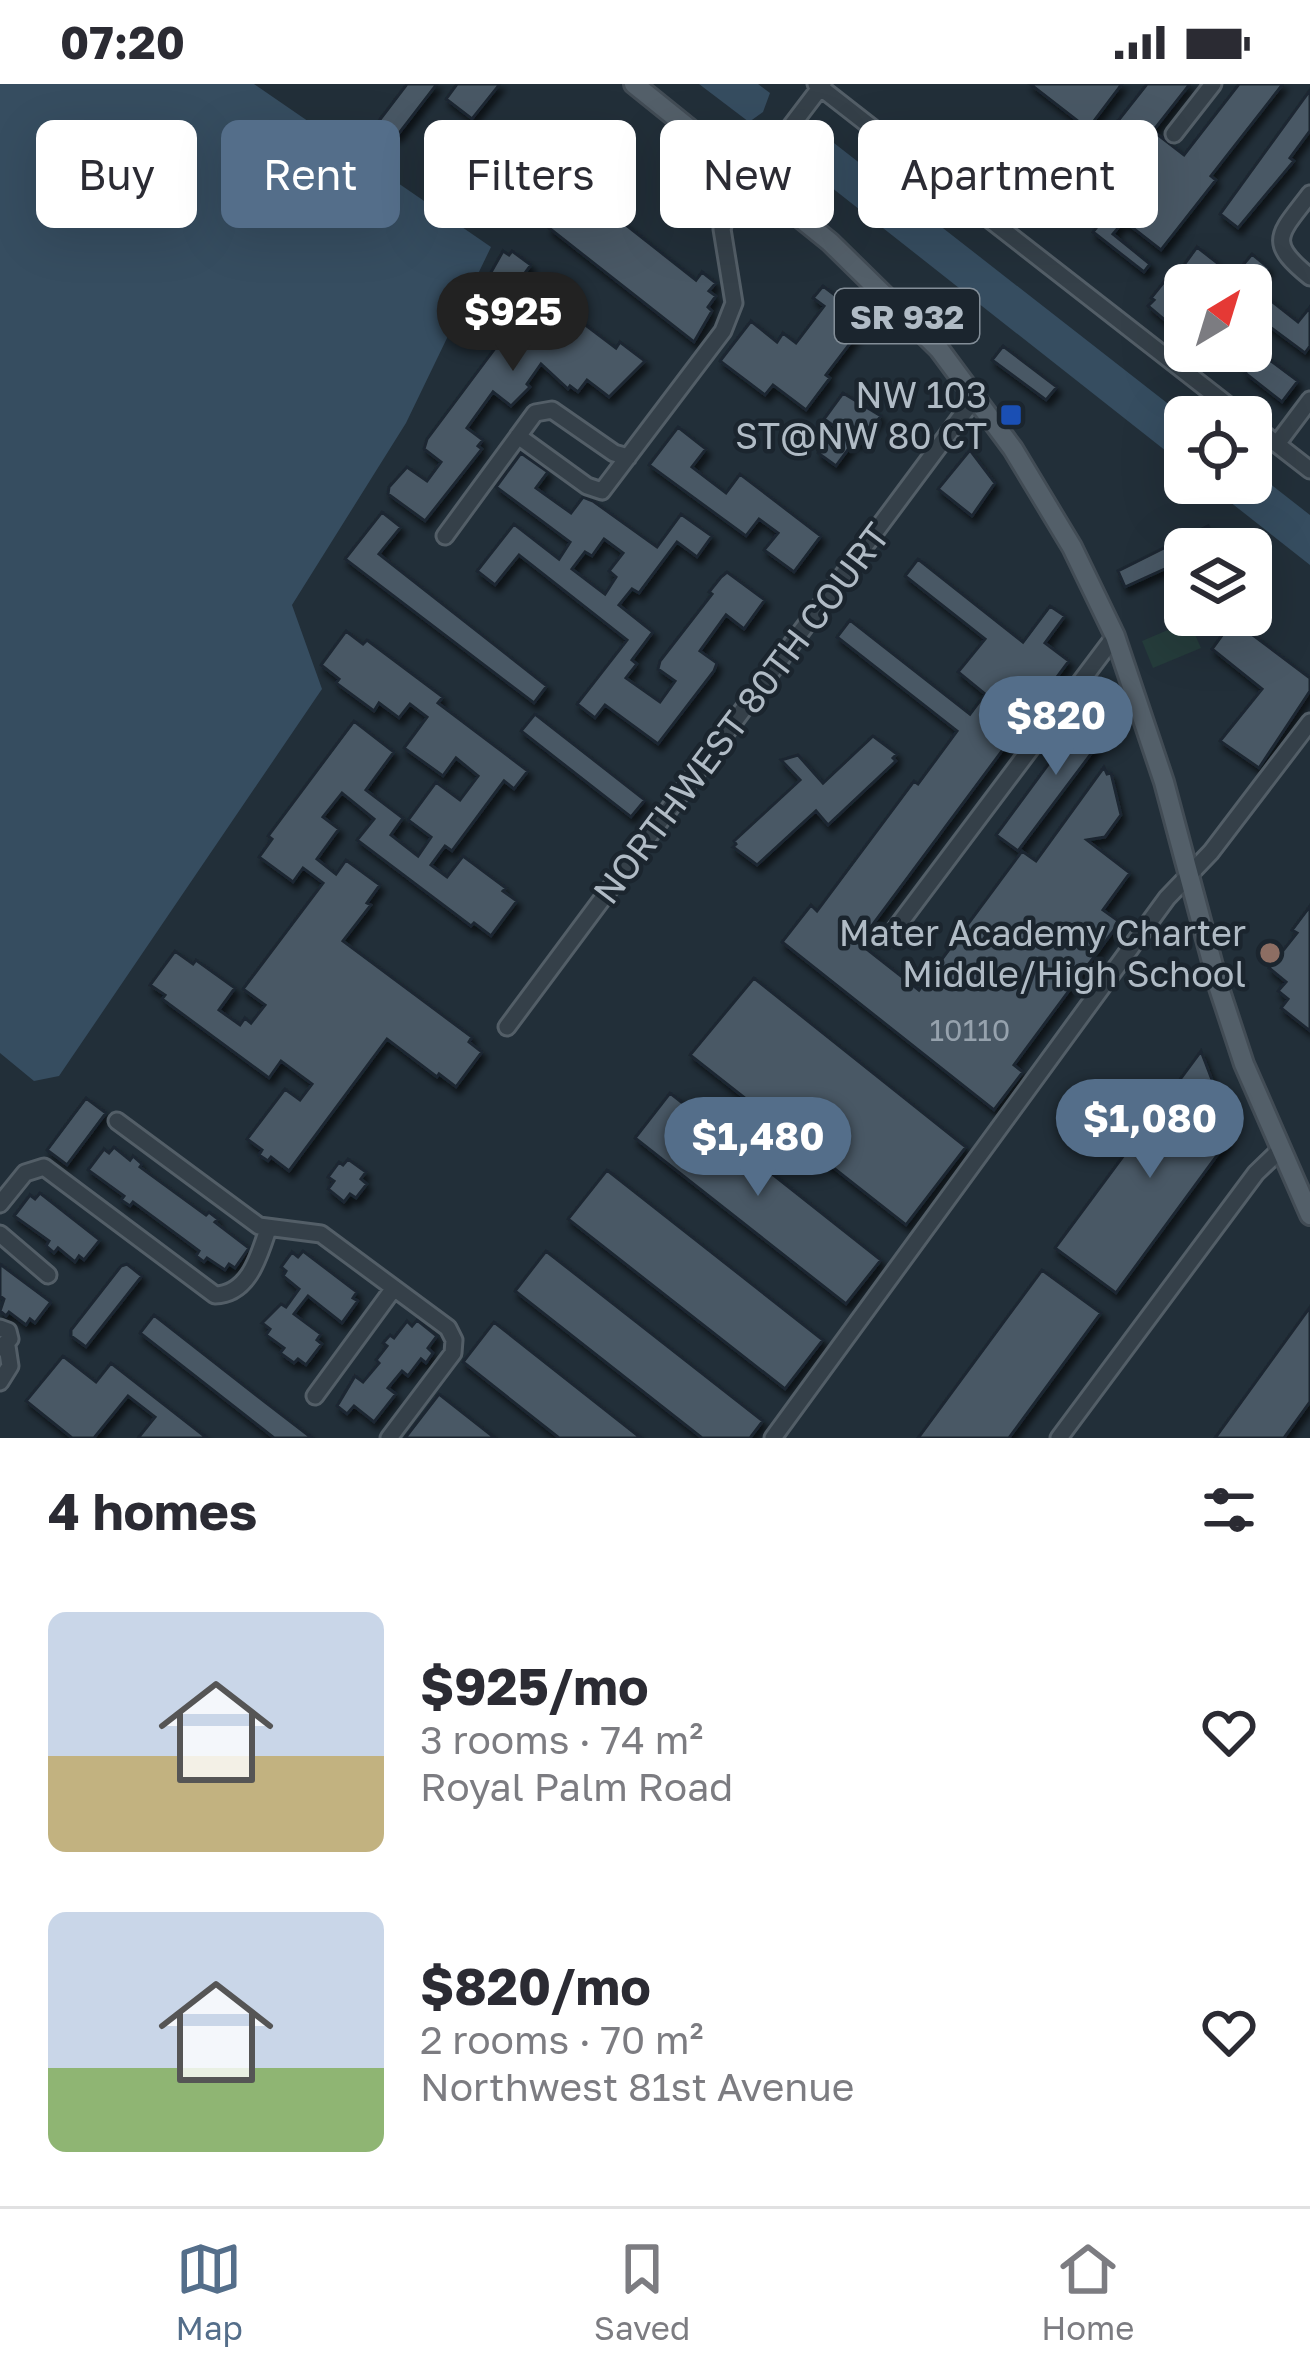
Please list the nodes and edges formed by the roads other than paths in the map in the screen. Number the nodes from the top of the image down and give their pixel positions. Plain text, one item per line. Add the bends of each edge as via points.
1 (634, 84) edge
2 (1213, 84) edge
3 (820, 85) edge
4 (680, 120) edge
5 (794, 120) edge
6 (1174, 134) dead end
7 (1310, 194) edge
8 (722, 228) edge
9 (811, 228) edge
10 (1310, 277) edge
11 (1216, 396) edge
12 (974, 399) junction
13 (1310, 400) edge
14 (518, 436) junction
15 (1272, 440) edge
16 (1277, 444) junction
17 (628, 458) junction
18 (1310, 470) edge
19 (445, 536) dead end
20 (1115, 635) junction
21 (1310, 722) edge
22 (1191, 874) junction
23 (893, 932) dead end
24 (507, 1027) dead end
25 (116, 1121) dead end
26 (1280, 1150) junction
27 (0, 1204) edge
28 (1310, 1215) edge
29 (268, 1229) junction
30 (0, 1234) edge
31 (48, 1275) dead end
32 (394, 1288) junction
33 (0, 1328) edge
34 (6, 1352) edge
35 (0, 1382) edge
36 (315, 1396) dead end
37 (389, 1438) edge
38 (773, 1438) edge
39 (1059, 1438) edge

1 - 4 main road, SR 932
2 - 6 street
3 - 5 street
3 - 11 street
7 - 10 street via 1283,230 1284,256
8 - 17 street via 734,303 723,331
9 - 12 main road, SR 932 via 939,349
12 - 20 main road, SR 932 via 1072,547
12 - 24 street, NORTHWEST 80TH COURT
13 - 16 street
14 - 17 street via 536,413 552,410
14 - 17 street via 602,491
14 - 19 street
15 - 16 street
16 - 18 street
20 - 22 main road, SR 932
20 - 23 street
21 - 22 street
22 - 26 main road, SR 932 via 1219,988
22 - 38 street
25 - 29 street
26 - 28 main road, SR 932
26 - 39 street
27 - 29 street via 25,1173 49,1169 215,1295 247,1278
29 - 32 street via 315,1231
30 - 31 street
32 - 36 street
32 - 37 street via 454,1340 450,1358
33 - 34 street via 10,1336
34 - 35 street

